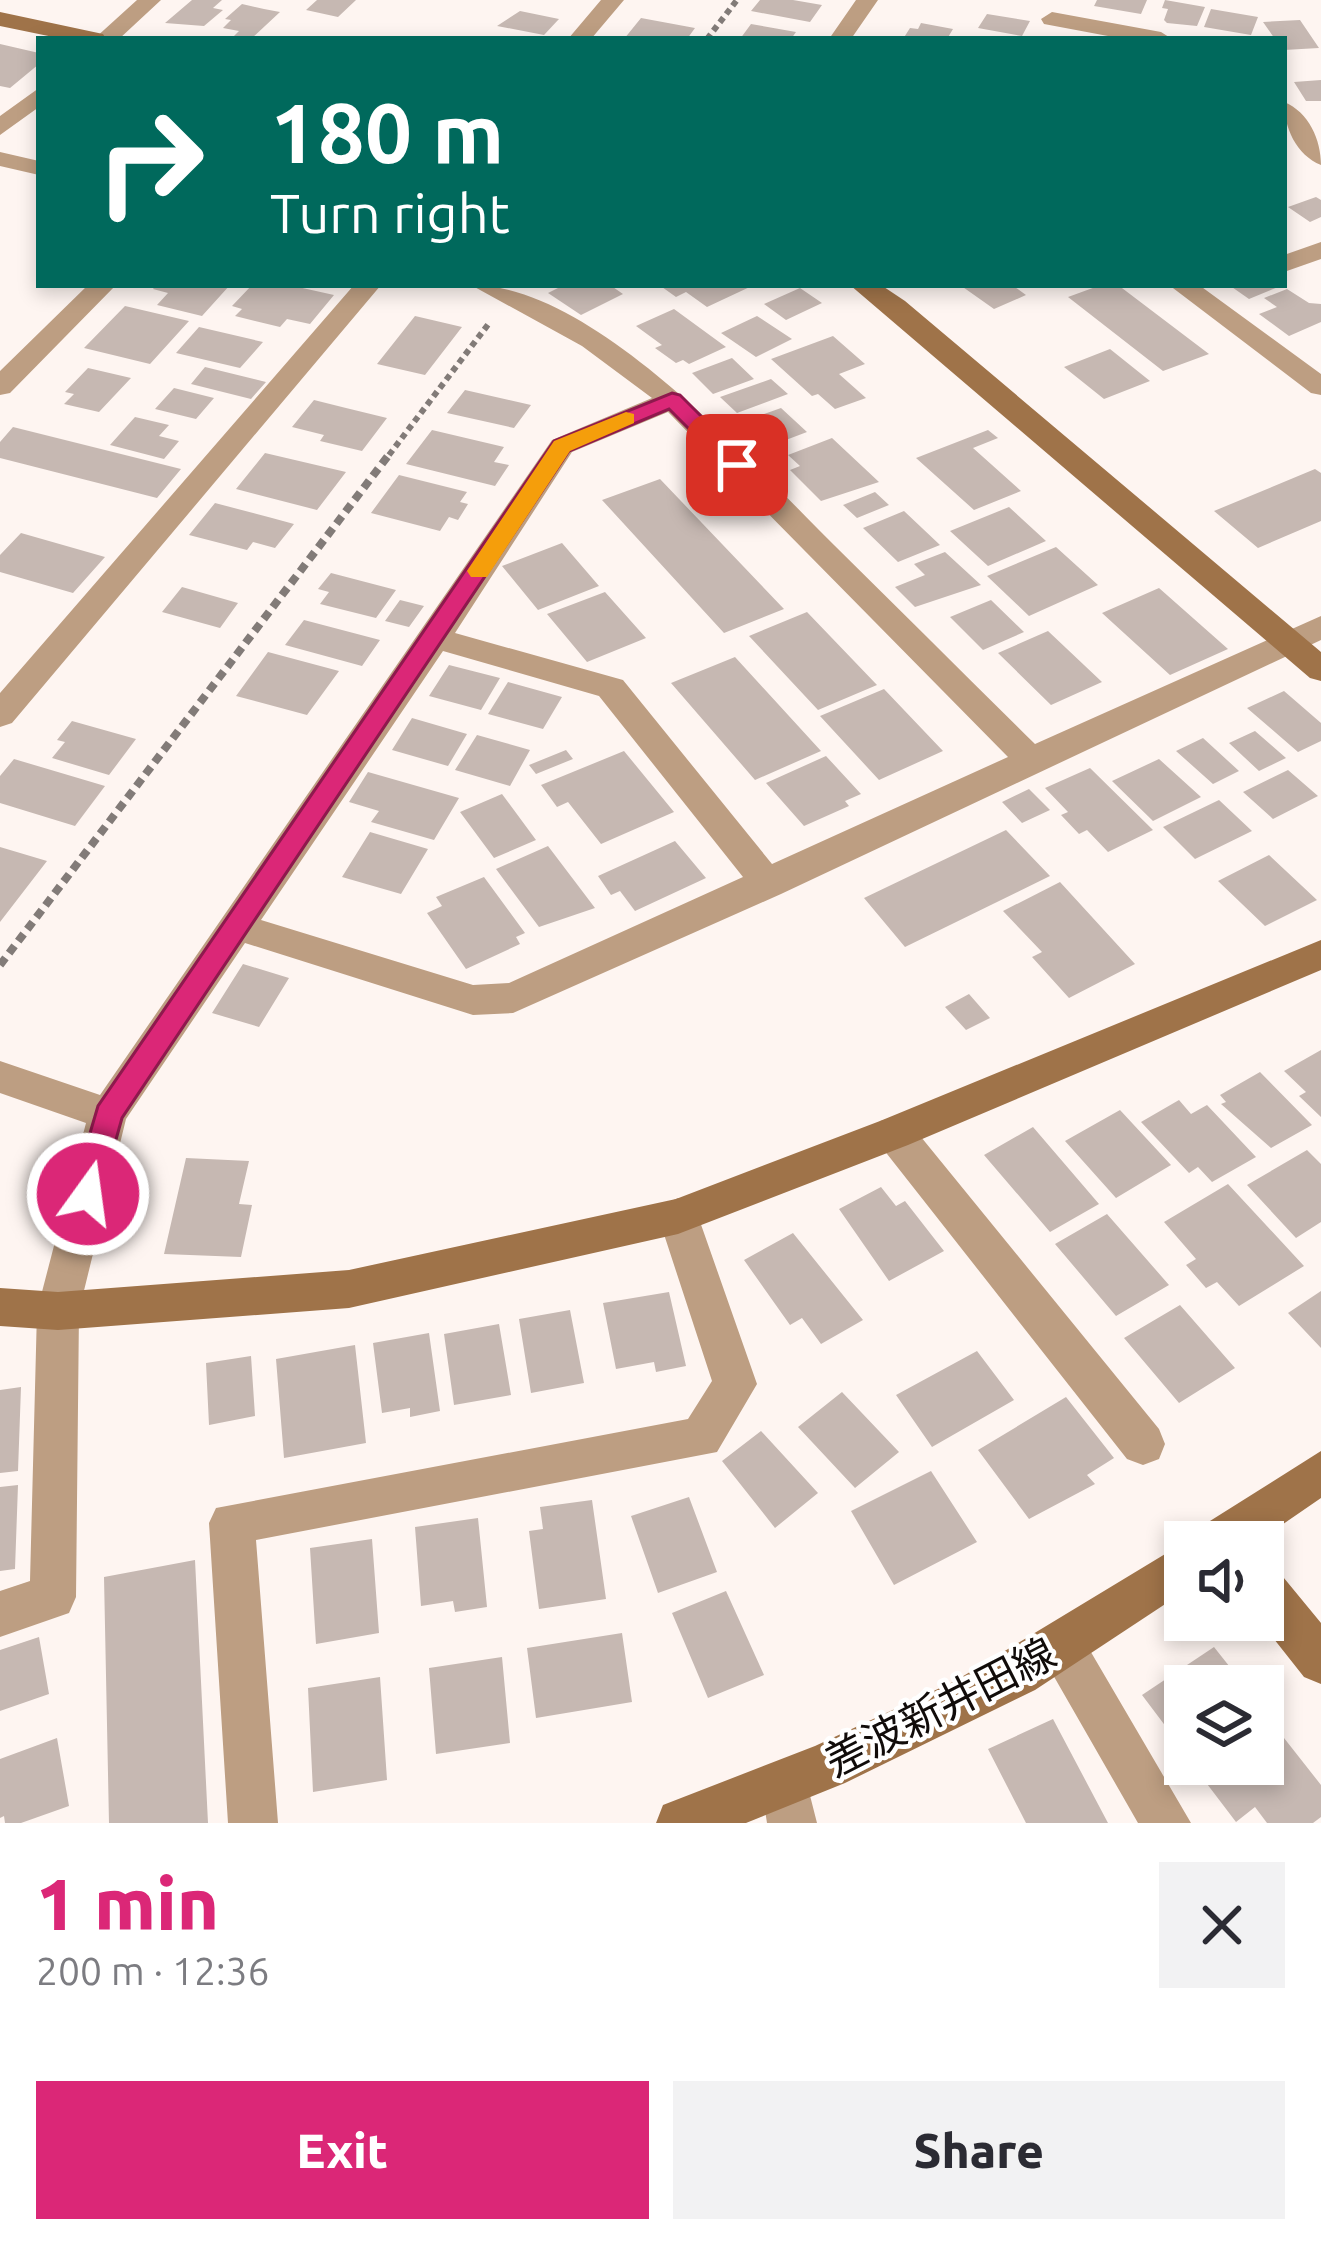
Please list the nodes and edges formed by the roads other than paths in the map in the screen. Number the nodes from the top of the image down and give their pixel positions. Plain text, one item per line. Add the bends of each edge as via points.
1 (150, 0) edge
2 (613, 0) edge
3 (867, 0) edge
4 (1052, 19) edge
5 (0, 20) edge
6 (79, 36) edge
7 (108, 36) edge
8 (582, 36) edge
9 (842, 36) edge
10 (1145, 36) edge
11 (36, 98) edge
12 (1287, 113) edge
13 (0, 128) edge
14 (1321, 158) edge
15 (0, 160) edge
16 (36, 167) edge
17 (1321, 250) edge
18 (1287, 263) edge
19 (101, 288) edge
20 (365, 288) edge
21 (867, 288) edge
22 (1186, 288) edge
23 (497, 290) edge
24 (0, 387) edge
25 (1321, 387) edge
26 (672, 400) junction
27 (1305, 635) edge
28 (435, 638) junction
29 (1321, 670) edge
30 (0, 715) edge
31 (1030, 760) junction
32 (768, 884) junction
33 (236, 926) junction
34 (1321, 954) edge
35 (0, 1077) edge
36 (108, 1114) junction
37 (893, 1133) junction
38 (678, 1216) junction
39 (0, 1307) edge
40 (58, 1311) junction
41 (1143, 1444) dead end
42 (1321, 1472) edge
43 (1250, 1521) edge
44 (1164, 1579) edge
45 (0, 1614) edge
46 (1284, 1614) edge
47 (1061, 1647) junction
48 (1321, 1660) edge
49 (789, 1804) edge
50 (253, 1823) edge
51 (681, 1823) edge
52 (1166, 1823) edge

1 - 7 street
2 - 8 street
3 - 9 street
4 - 10 street
5 - 6 street
11 - 13 street
12 - 14 street
15 - 16 street
17 - 18 street
19 - 24 street
20 - 30 street
21 - 27 street
22 - 25 street
23 - 26 street via 592,340
26 - 28 street via 562,446
26 - 31 street
27 - 29 street
27 - 31 street
28 - 32 street via 611,688
28 - 33 street
31 - 32 street
32 - 33 street via 513,998 473,1000
33 - 36 street
34 - 37 street
35 - 36 street
36 - 40 street
37 - 38 street
37 - 41 street
38 - 40 street via 349,1289
38 - 50 street via 736,1384 700,1437 232,1523
39 - 40 street
40 - 45 street via 53,1598
42 - 43 street, 差波新井田線
44 - 47 street, 差波新井田線
46 - 48 street
47 - 49 street, 差波新井田線
47 - 52 street
49 - 51 street, 差波新井田線

